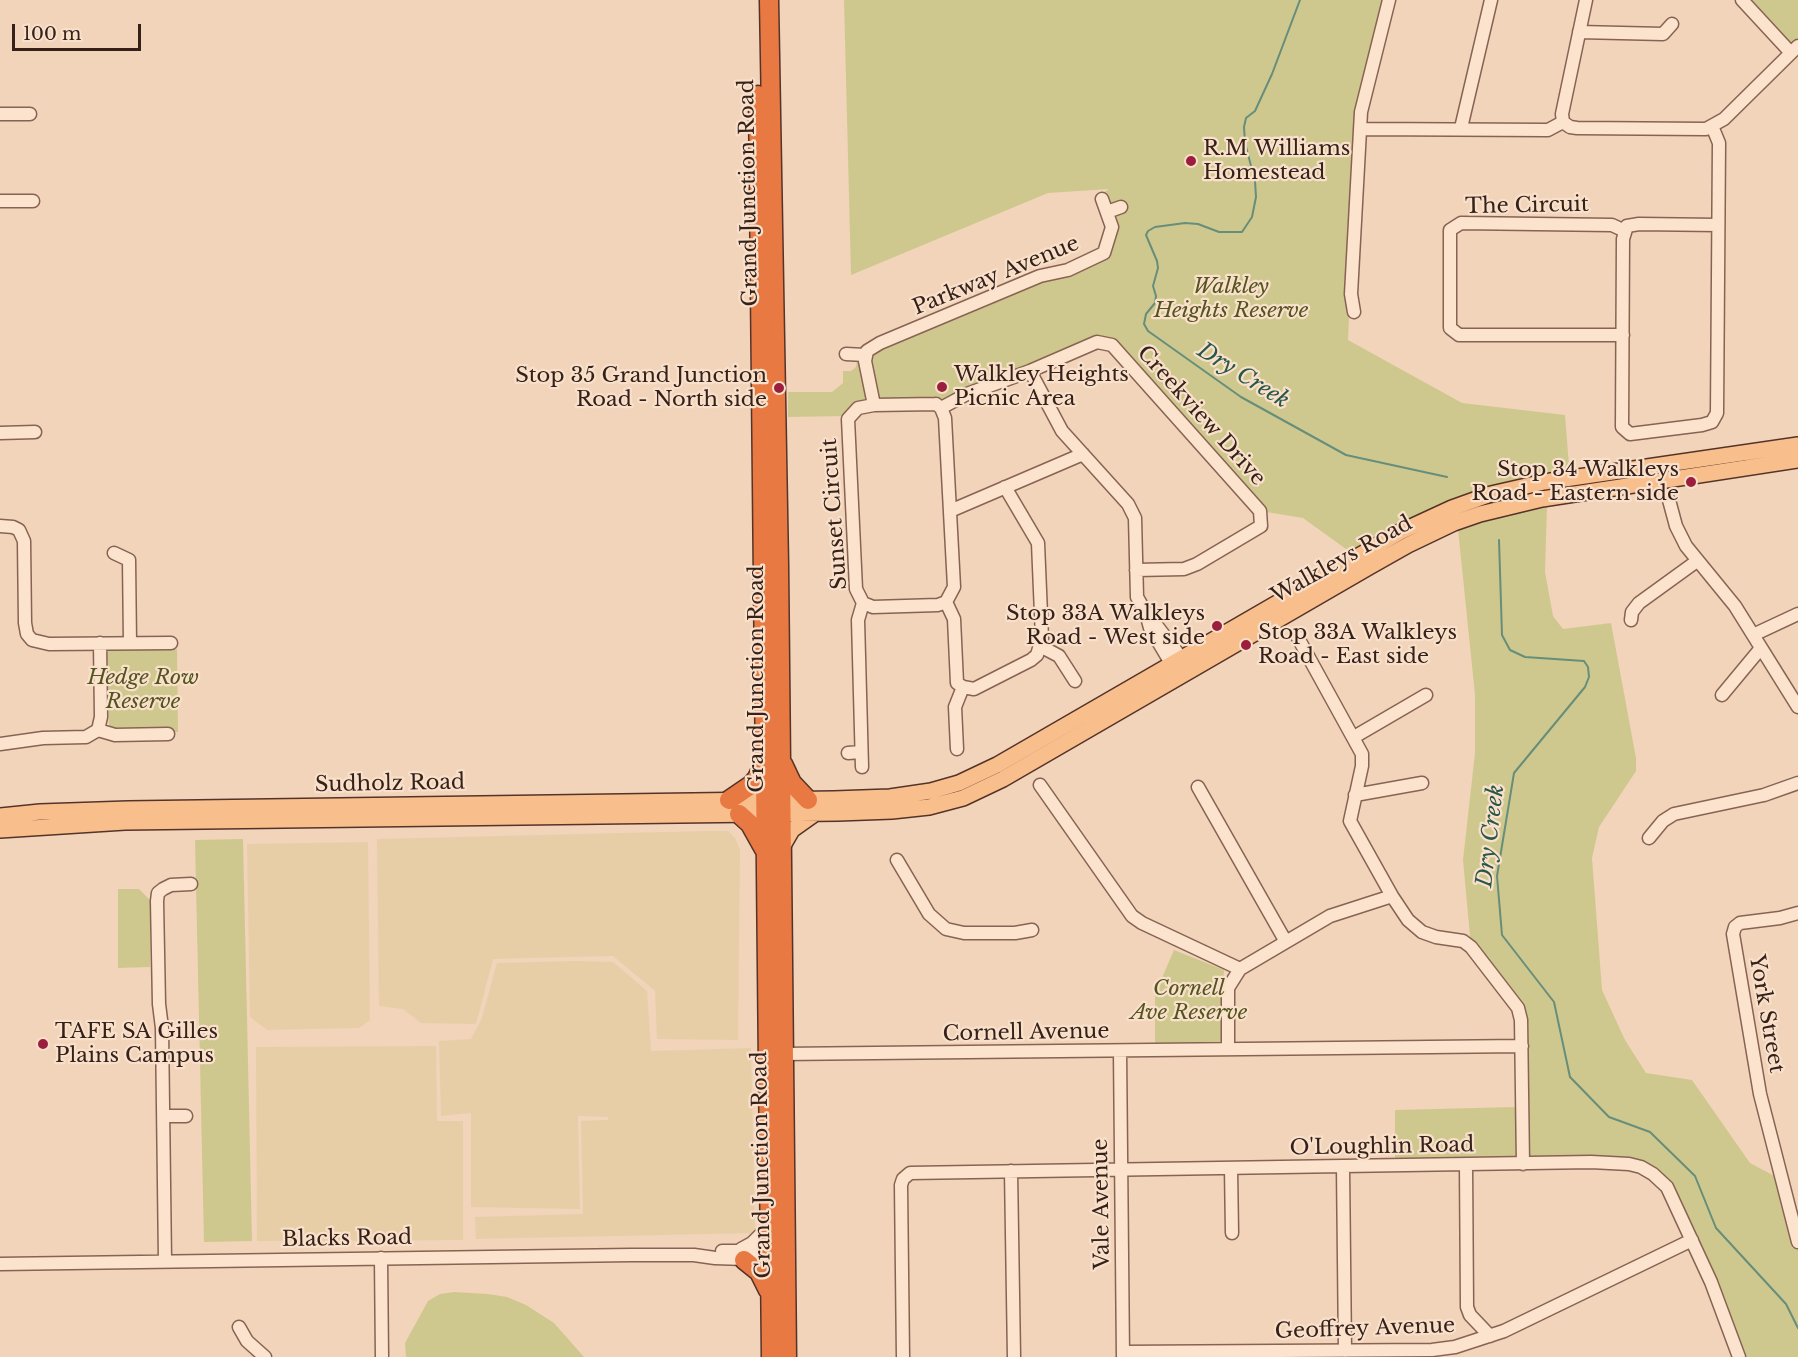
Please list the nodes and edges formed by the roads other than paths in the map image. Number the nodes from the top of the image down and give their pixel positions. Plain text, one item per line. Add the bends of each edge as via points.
1 (757, 0) edge
2 (769, 0) edge
3 (1389, 0) edge
4 (1491, 0) edge
5 (1586, 0) edge
6 (1742, 0) edge
7 (1672, 24) dead end
8 (1579, 32) junction
9 (1794, 50) edge
10 (0, 114) edge
11 (30, 114) dead end
12 (1563, 122) junction
13 (1712, 126) junction
14 (1461, 128) junction
15 (1360, 129) junction
16 (1102, 199) dead end
17 (0, 201) edge
18 (33, 201) dead end
19 (1121, 207) dead end
20 (1107, 212) junction
21 (1718, 225) junction
22 (1625, 231) junction
23 (1354, 312) dead end
24 (1623, 335) junction
25 (846, 354) dead end
26 (865, 355) junction
27 (1030, 371) junction
28 (874, 405) junction
29 (942, 408) junction
30 (35, 432) dead end
31 (0, 433) edge
32 (1798, 445) edge
33 (1083, 454) junction
34 (1798, 460) edge
35 (1005, 487) junction
36 (1669, 500) dead end
37 (950, 511) junction
38 (0, 526) edge
39 (114, 553) dead end
40 (1697, 561) junction
41 (1136, 570) junction
42 (946, 602) junction
43 (863, 603) junction
44 (1798, 614) edge
45 (1631, 620) dead end
46 (1753, 635) junction
47 (1297, 636) dead end
48 (100, 643) junction
49 (130, 643) junction
50 (171, 643) dead end
51 (1040, 646) junction
52 (1761, 648) junction
53 (1181, 668) junction
54 (1075, 681) dead end
55 (963, 687) junction
56 (1426, 695) dead end
57 (1722, 695) dead end
58 (1798, 707) edge
59 (98, 730) junction
60 (168, 734) dead end
61 (1354, 737) junction
62 (0, 744) edge
63 (957, 749) dead end
64 (861, 752) junction
65 (848, 753) dead end
66 (773, 758) junction
67 (862, 767) dead end
68 (1422, 783) dead end
69 (1798, 783) edge
70 (1040, 785) dead end
71 (1197, 787) dead end
72 (1355, 795) junction
73 (812, 806) junction
74 (734, 807) junction
75 (773, 807) junction
76 (0, 816) edge
77 (0, 830) edge
78 (1649, 838) dead end
79 (773, 852) junction
80 (897, 860) dead end
81 (191, 884) dead end
82 (1392, 896) junction
83 (1798, 913) edge
84 (1032, 930) dead end
85 (1286, 942) junction
86 (1240, 969) junction
87 (1522, 1046) junction
88 (1228, 1049) junction
89 (1120, 1051) junction
90 (775, 1054) junction
91 (164, 1116) junction
92 (186, 1116) dead end
93 (1523, 1164) junction
94 (1466, 1165) junction
95 (1343, 1167) junction
96 (1231, 1168) junction
97 (1121, 1170) junction
98 (1011, 1171) junction
99 (769, 1226) junction
100 (1232, 1233) dead end
101 (1692, 1240) junction
102 (1798, 1242) edge
103 (777, 1255) junction
104 (741, 1256) junction
105 (381, 1258) junction
106 (165, 1261) junction
107 (0, 1264) edge
108 (769, 1295) junction
109 (238, 1327) dead end
110 (1490, 1336) junction
111 (1345, 1351) junction
112 (1123, 1355) edge
113 (265, 1357) edge
114 (382, 1357) edge
115 (771, 1357) edge
116 (787, 1357) edge
117 (903, 1357) edge
118 (1014, 1357) edge
119 (1739, 1357) edge

1 - 66 highway, Grand Junction Road
2 - 66 highway, Grand Junction Road
3 - 15 street
4 - 14 street
5 - 8 street
6 - 9 street
7 - 8 street via 1663,34
8 - 12 street
9 - 13 street via 1724,119
10 - 11 street
12 - 13 street via 1577,128 1691,130
12 - 14 street via 1548,130
13 - 21 street via 1719,143
14 - 15 street
15 - 23 street via 1351,294
16 - 20 street, Parkway Avenue
17 - 18 street
19 - 20 street
20 - 26 street, Parkway Avenue via 1112,227 1104,253 880,343
21 - 22 street via 1639,224 1627,226
21 - 24 street via 1717,413 1712,422 1630,434 1622,427
22 - 24 street
22 - 24 street, The Circuit via 1612,225 1461,223 1450,230 1450,328 1459,335
25 - 26 street
26 - 28 street
27 - 29 street, Creekview Drive via 967,394
27 - 33 street via 1062,431
27 - 41 street, Creekview Drive via 1097,342 1112,345 1260,511 1261,525 1197,564 1184,569
28 - 29 street, Sunset Circuit via 936,404
28 - 43 street, Sunset Circuit via 858,408 848,420 856,589
29 - 37 street
30 - 31 street
32 - 53 main road, Walkleys Road via 1544,482 1472,500 1400,531
33 - 35 street
33 - 41 street via 1128,504 1135,518
34 - 53 main road, Walkleys Road via 1542,499 1460,521 1408,545
35 - 37 street
35 - 51 street via 1038,543
36 - 40 street via 1681,536
37 - 42 street via 954,587
38 - 48 street via 19,530 24,541 25,623 32,640 49,644
39 - 49 street via 129,560
40 - 45 street via 1639,603
40 - 46 street
41 - 53 street via 1137,597
42 - 43 street, Sunset Circuit via 873,607
42 - 55 street via 954,619 957,682
43 - 64 street via 858,620
44 - 46 street
46 - 52 street
47 - 61 street
48 - 49 street
48 - 59 street
49 - 50 street
51 - 54 street via 1059,656
51 - 55 street via 1031,660 974,689
52 - 57 street
52 - 58 street
53 - 73 main road, Walkleys Road via 959,783 931,791
55 - 63 street via 954,706
56 - 61 street
59 - 60 street via 115,735
59 - 62 street via 86,736
61 - 72 street via 1363,758
64 - 65 street
64 - 67 street
66 - 73 highway
66 - 74 highway
66 - 75 highway, Grand Junction Road
68 - 72 street
69 - 78 street via 1764,795 1674,814
70 - 86 street via 1132,916
71 - 85 street
72 - 82 street via 1352,826
73 - 75 main road, Walkleys Road
73 - 79 main road
74 - 75 main road, Sudholz Road
74 - 76 main road, Sudholz Road via 140,808
74 - 77 main road, Sudholz Road via 125,822
74 - 79 highway
75 - 79 highway, Grand Junction Road
79 - 90 highway, Grand Junction Road
80 - 84 street via 929,914 946,929 964,933
81 - 91 street via 162,889 157,901
82 - 85 street via 1330,916
82 - 87 street via 1407,920 1422,932 1463,941 1474,950 1518,1008
83 - 102 street, York Street via 1740,923 1733,934 1760,1094
85 - 86 street
86 - 88 street via 1228,988
87 - 88 street, Cornell Avenue
87 - 93 street
88 - 89 street, Cornell Avenue
89 - 90 street, Cornell Avenue
89 - 97 street, Vale Avenue
90 - 99 highway, Grand Junction Road
90 - 103 highway, Grand Junction Road
91 - 92 street
91 - 106 street
93 - 94 street, O'Loughlin Road
93 - 101 street, O'Loughlin Road via 1619,1163 1641,1167 1667,1187
94 - 95 street, O'Loughlin Road
94 - 110 street via 1467,1307
95 - 96 street, O'Loughlin Road
95 - 111 street
96 - 97 street, O'Loughlin Road
96 - 100 street
97 - 98 street, O'Loughlin Road
97 - 112 street, Vale Avenue
98 - 117 street, O'Loughlin Road via 914,1172 905,1176 901,1185
98 - 118 street
99 - 103 highway, Grand Junction Road
99 - 104 street
101 - 110 street, Geoffrey Avenue
101 - 119 street, O'Loughlin Road
103 - 104 street, Blacks Road
103 - 108 highway, Grand Junction Road
103 - 116 highway, Grand Junction Road
104 - 105 street, Blacks Road
104 - 108 highway via 759,1272
105 - 106 street, Blacks Road
105 - 114 street
106 - 107 street, Blacks Road
108 - 115 highway, Grand Junction Road
109 - 113 street
110 - 111 street, Geoffrey Avenue via 1444,1349
111 - 112 street, Geoffrey Avenue

